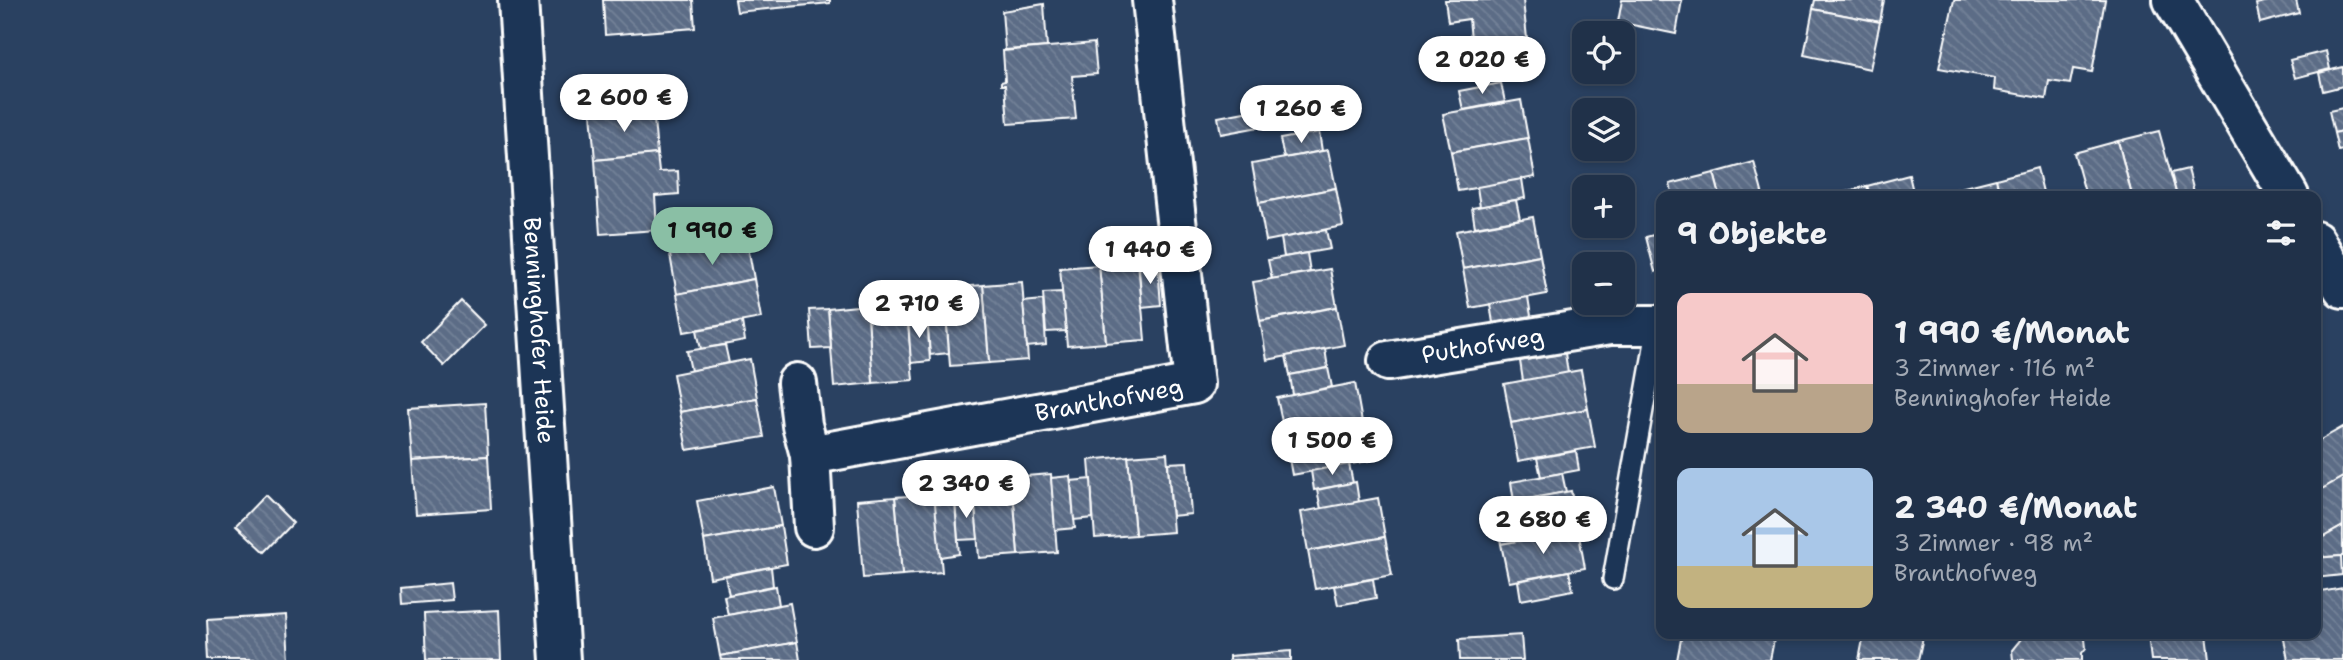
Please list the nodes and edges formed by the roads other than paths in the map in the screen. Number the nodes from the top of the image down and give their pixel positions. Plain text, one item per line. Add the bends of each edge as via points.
1 (518, 0) edge
2 (1152, 0) edge
3 (2173, 0) edge
4 (2286, 191) edge
5 (2321, 251) edge
6 (2343, 288) edge
7 (1656, 325) edge
8 (1656, 342) edge
9 (1388, 361) dead end
10 (797, 383) dead end
11 (810, 455) junction
12 (814, 527) dead end
13 (1613, 579) dead end
14 (559, 660) edge

1 - 14 street, Benninghofer Heide
2 - 11 street, Branthofweg via 1194,384
3 - 4 street
5 - 6 street
7 - 9 street, Puthofweg via 1610,325
8 - 13 lane
10 - 11 street
11 - 12 street

